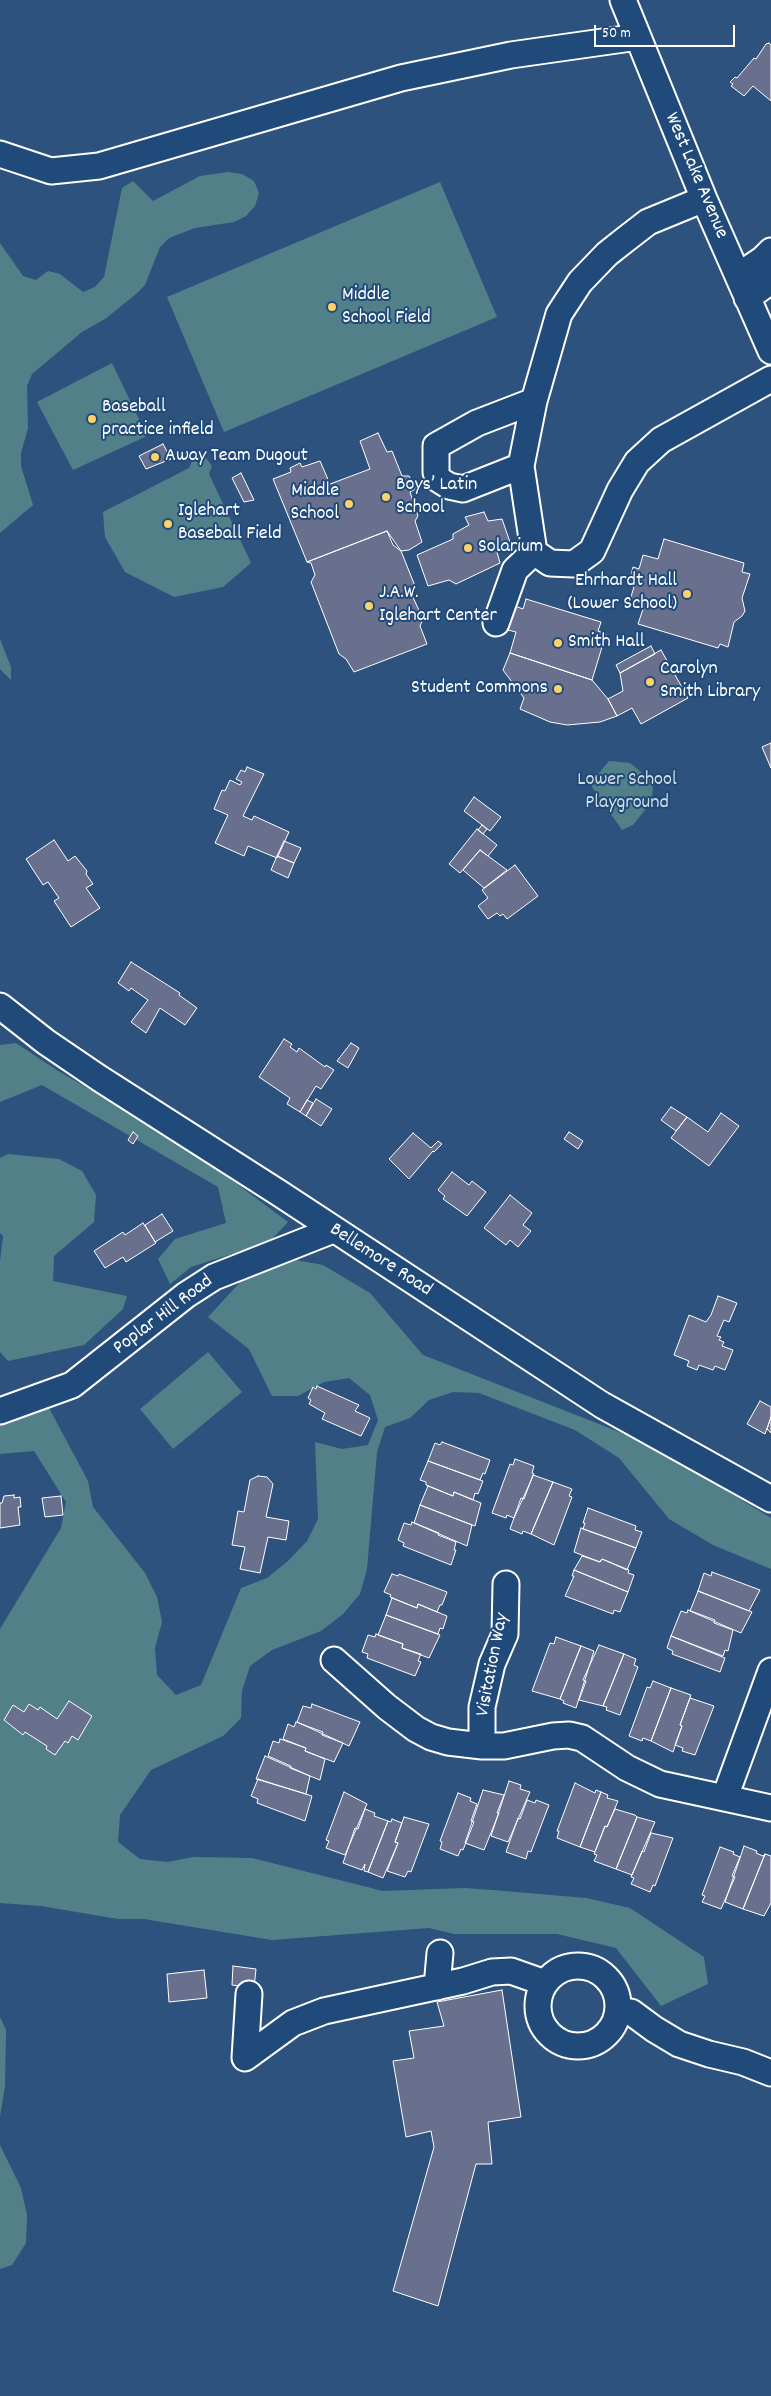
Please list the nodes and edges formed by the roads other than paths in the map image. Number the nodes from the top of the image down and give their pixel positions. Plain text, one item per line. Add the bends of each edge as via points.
1 (623, 0) edge
2 (638, 37) junction
3 (0, 154) edge
4 (704, 199) junction
5 (771, 251) edge
6 (771, 281) edge
7 (743, 287) junction
8 (771, 351) edge
9 (771, 379) edge
10 (534, 401) junction
11 (521, 466) junction
12 (534, 552) junction
13 (496, 623) dead end
14 (0, 1006) edge
15 (333, 1230) junction
16 (0, 1411) edge
17 (771, 1499) edge
18 (506, 1584) dead end
19 (334, 1660) dead end
20 (771, 1671) edge
21 (482, 1746) junction
22 (725, 1797) junction
23 (771, 1808) edge
24 (440, 1953) dead end
25 (545, 1983) junction
26 (437, 1987) junction
27 (248, 1994) dead end
28 (618, 2010) junction
29 (771, 2073) edge

1 - 2 street, West Lake Avenue
2 - 3 street via 511,55 401,78 98,166 51,171
2 - 4 street, West Lake Avenue
4 - 7 street, West Lake Avenue
4 - 10 street via 648,222 607,254 580,282 559,314
5 - 7 street
6 - 7 street
7 - 8 street, West Lake Avenue
9 - 12 street via 662,440 637,462 620,490 592,551 574,564 550,563
10 - 11 street
10 - 11 street via 477,423 436,446 438,479 449,486 463,488
11 - 12 street
12 - 13 street via 515,570
14 - 15 street, Bellemore Road via 99,1078
15 - 16 street, Poplar Hill Road via 214,1277 186,1294 72,1385
15 - 17 street, Bellemore Road via 602,1405
18 - 21 street, Visitation Way via 504,1634 492,1664 482,1707
19 - 21 street via 416,1729 448,1742
20 - 22 street
21 - 22 street via 504,1746 568,1735 582,1738 660,1784
22 - 23 street
24 - 26 street
25 - 26 street via 511,1971 492,1972
25 - 28 street via 566,1967 592,1968 613,1985 618,1997
25 - 28 street via 540,1999 540,2016 551,2035 562,2042 586,2045 597,2041 615,2023
26 - 27 street via 324,2011 293,2023 245,2058
28 - 29 street via 632,2012 679,2044

